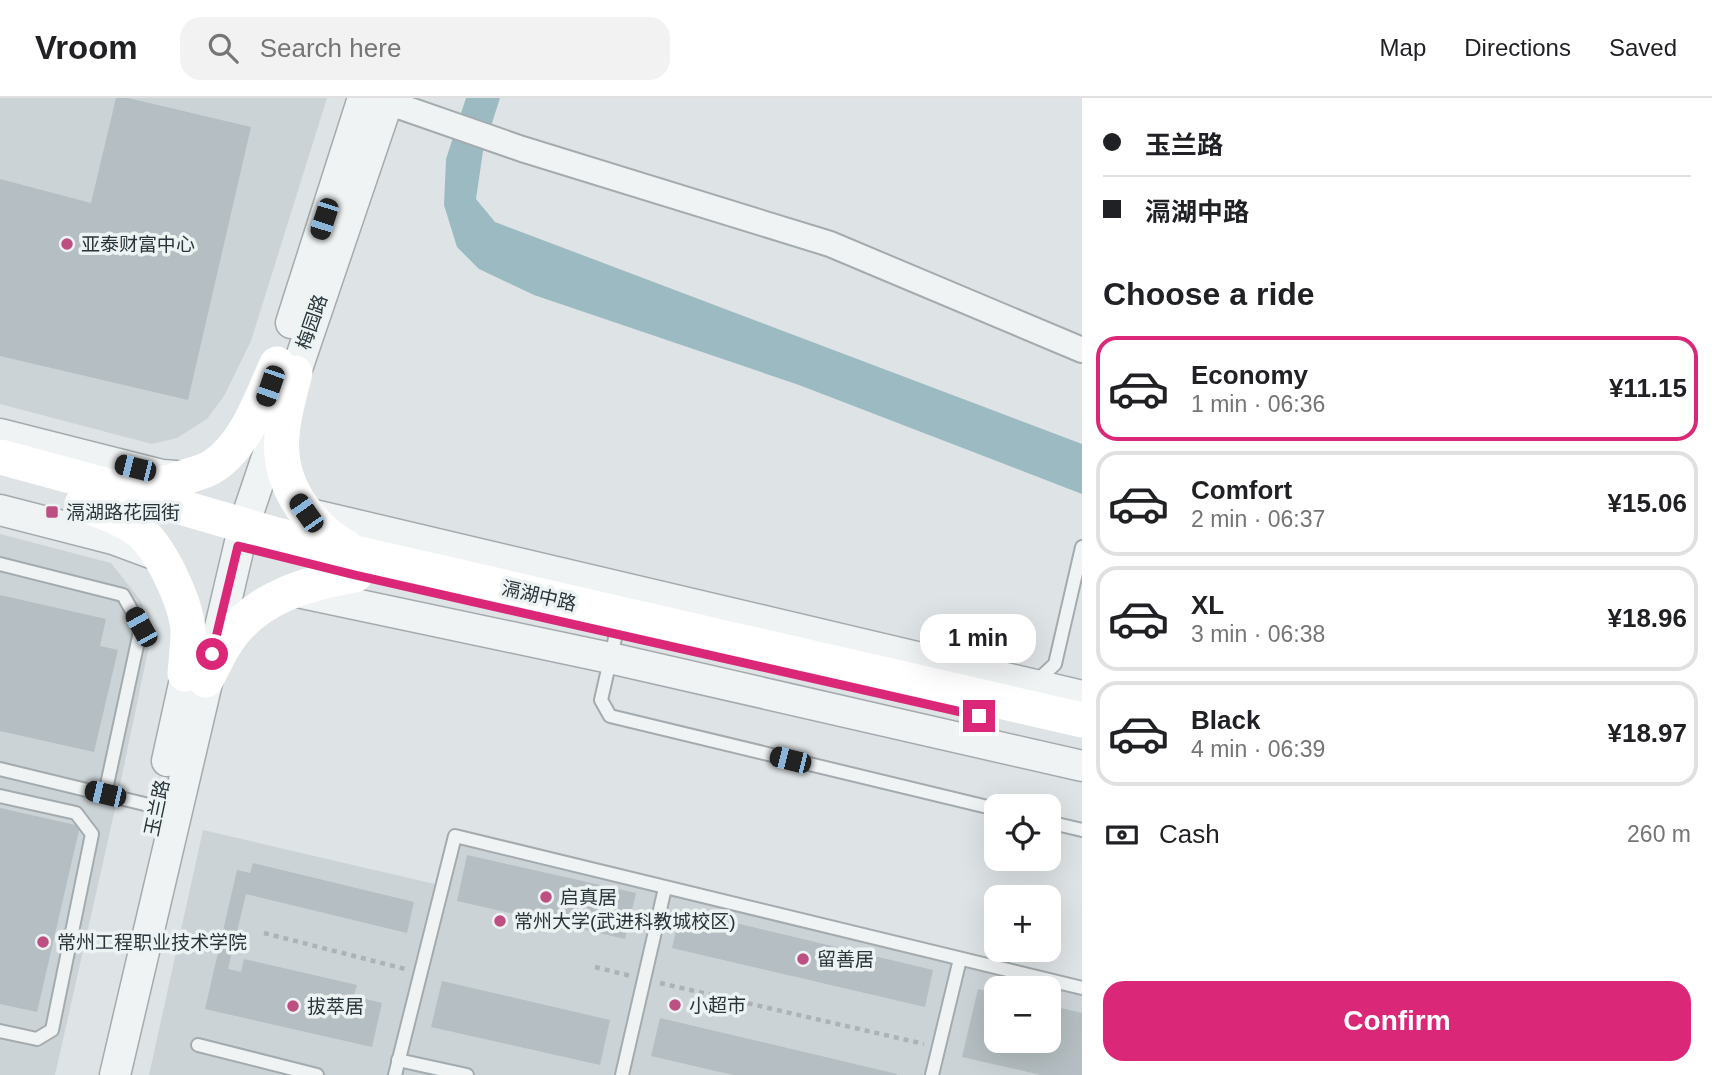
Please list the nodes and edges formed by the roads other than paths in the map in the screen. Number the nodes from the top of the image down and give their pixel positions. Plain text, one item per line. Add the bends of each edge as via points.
1 (380, 99) edge
2 (1082, 350) edge
3 (286, 369) junction
4 (0, 434) edge
5 (0, 457) edge
6 (187, 477) junction
7 (0, 483) edge
8 (93, 494) junction
9 (0, 510) edge
10 (306, 513) junction
11 (232, 533) junction
12 (1082, 547) edge
13 (159, 556) junction
14 (0, 564) edge
15 (359, 565) junction
16 (293, 591) junction
17 (614, 646) junction
18 (196, 677) junction
19 (1082, 696) edge
20 (1033, 697) junction
21 (1082, 720) edge
22 (1082, 740) edge
23 (1082, 766) edge
24 (0, 769) edge
25 (105, 794) junction
26 (0, 796) edge
27 (157, 807) junction
28 (984, 807) edge
29 (1061, 825) edge
30 (1082, 830) edge
31 (665, 887) junction
32 (960, 959) junction
33 (1082, 988) edge
34 (0, 1031) edge
35 (198, 1045) dead end
36 (398, 1060) junction
37 (96, 1075) edge
38 (115, 1075) edge
39 (317, 1075) edge
40 (395, 1075) edge
41 (467, 1075) edge
42 (622, 1075) edge
43 (932, 1075) edge

1 - 2 street via 830,244
1 - 3 street, 梅园路
3 - 6 main road via 233,449 214,466
3 - 10 main road via 281,450 293,494
3 - 11 street, 梅园路
4 - 6 street via 162,475
5 - 8 main road, 滆湖中路
6 - 8 main road via 152,487
7 - 8 main road, 滆湖中路
8 - 11 main road, 滆湖中路
8 - 13 main road via 114,516 139,530
9 - 13 street via 121,541
10 - 15 main road
10 - 20 street
11 - 15 main road, 滆湖中路
11 - 18 street, 玉兰路
12 - 20 lane via 1055,664 1040,678
13 - 18 main road via 183,606
14 - 25 lane via 122,594 141,627
15 - 16 main road
15 - 17 main road, 滆湖中路
15 - 20 main road, 滆湖中路
16 - 17 street
16 - 18 main road via 250,614
17 - 22 main road, 滆湖中路
17 - 23 street
17 - 28 lane via 601,700 610,716
18 - 27 street, 玉兰路
18 - 38 street, 玉兰路
19 - 20 street
20 - 21 main road, 滆湖中路
24 - 25 lane
25 - 27 lane
26 - 34 lane via 76,813 92,834 52,1030 37,1039
27 - 37 street, 玉兰路
29 - 30 lane
31 - 32 lane
31 - 36 lane via 455,836
31 - 42 lane
32 - 33 lane
32 - 43 lane
35 - 39 lane
36 - 40 lane
36 - 41 lane

